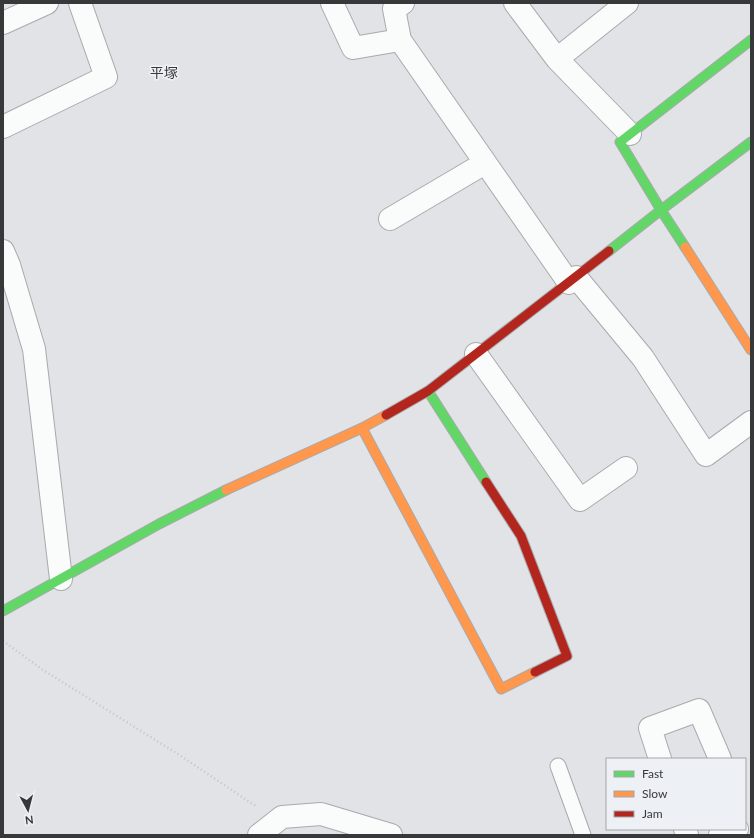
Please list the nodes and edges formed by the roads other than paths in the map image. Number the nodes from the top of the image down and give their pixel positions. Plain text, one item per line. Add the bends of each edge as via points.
1 (47, 3) edge
2 (80, 3) edge
3 (332, 3) edge
4 (403, 3) edge
5 (515, 3) edge
6 (627, 3) edge
7 (3, 23) edge
8 (400, 40) junction
9 (751, 40) edge
10 (557, 59) junction
11 (3, 127) edge
12 (630, 134) junction
13 (751, 142) edge
14 (485, 163) junction
15 (661, 210) junction
16 (390, 219) dead end
17 (3, 251) edge
18 (572, 280) junction
19 (751, 350) edge
20 (476, 354) junction
21 (428, 391) junction
22 (751, 422) edge
23 (362, 428) junction
24 (626, 468) dead end
25 (60, 579) junction
26 (3, 611) edge
27 (660, 758) edge
28 (720, 758) edge
29 (558, 766) dead end
30 (732, 830) edge
31 (259, 835) edge
32 (391, 835) edge
33 (583, 835) edge
34 (720, 835) edge

1 - 7 street
2 - 11 street via 106,77
3 - 8 street via 353,48
4 - 8 street via 394,10
5 - 10 street
6 - 10 street
8 - 14 street
9 - 12 street
10 - 12 street
12 - 15 street via 620,142
13 - 15 street
14 - 16 street
14 - 18 street
15 - 18 street
15 - 19 street
17 - 25 street via 34,349
18 - 20 street
18 - 22 street via 643,358 706,455
20 - 21 street
20 - 24 street via 580,500
21 - 23 street
21 - 23 street via 521,536 567,656 501,689
23 - 25 street via 234,486
25 - 26 street
27 - 28 street via 650,728 699,710
29 - 33 lane
30 - 34 street
31 - 32 street via 282,817 321,814

